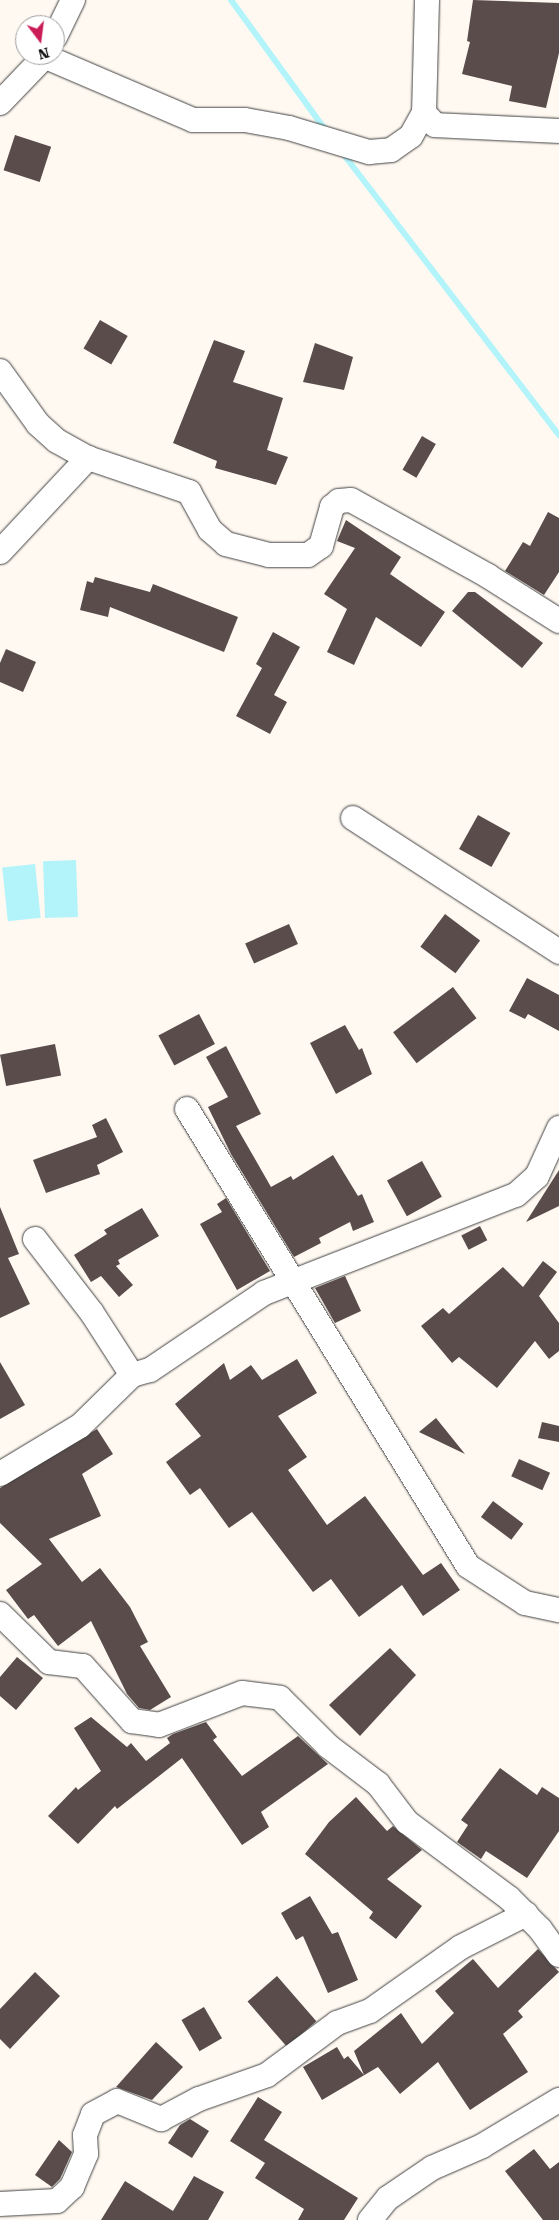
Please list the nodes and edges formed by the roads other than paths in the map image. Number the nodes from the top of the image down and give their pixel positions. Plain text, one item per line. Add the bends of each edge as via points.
1 (73, 0) edge
2 (427, 0) edge
3 (65, 17) edge
4 (65, 58) edge
5 (35, 65) edge
6 (0, 103) edge
7 (424, 113) junction
8 (559, 131) edge
9 (0, 371) edge
10 (88, 458) junction
11 (0, 552) edge
12 (559, 621) edge
13 (354, 818) dead end
14 (559, 952) edge
15 (187, 1109) dead end
16 (559, 1128) edge
17 (35, 1239) dead end
18 (292, 1282) junction
19 (132, 1375) junction
20 (0, 1474) edge
21 (559, 1610) edge
22 (0, 1614) edge
23 (526, 1914) junction
24 (559, 1955) edge
25 (559, 2100) edge
26 (0, 2204) edge
27 (370, 2220) edge

1 - 3 street
2 - 7 street
4 - 7 street via 194,120 245,120 289,128 369,152 391,150 411,136
5 - 6 street
7 - 8 street via 435,125 447,128
9 - 10 street via 38,424 57,441
10 - 11 street
10 - 12 street via 189,492 210,530 226,544 269,555 308,555 320,546 332,507 339,501 351,500 488,576
13 - 14 street
15 - 18 street
16 - 18 street via 537,1176 516,1195
17 - 19 street via 92,1312
18 - 19 street via 264,1293 150,1370
18 - 21 street via 468,1566 525,1603
19 - 20 street via 80,1426
22 - 23 street via 49,1662 83,1666 132,1721 159,1725 242,1694 280,1698 328,1746 378,1784 407,1822
23 - 24 street
23 - 26 street via 461,1947 370,2012 337,2023 267,2075 199,2099 161,2120 117,2101 94,2114 86,2135 86,2154 72,2187 57,2201
25 - 27 street via 482,2146 432,2168 388,2198

